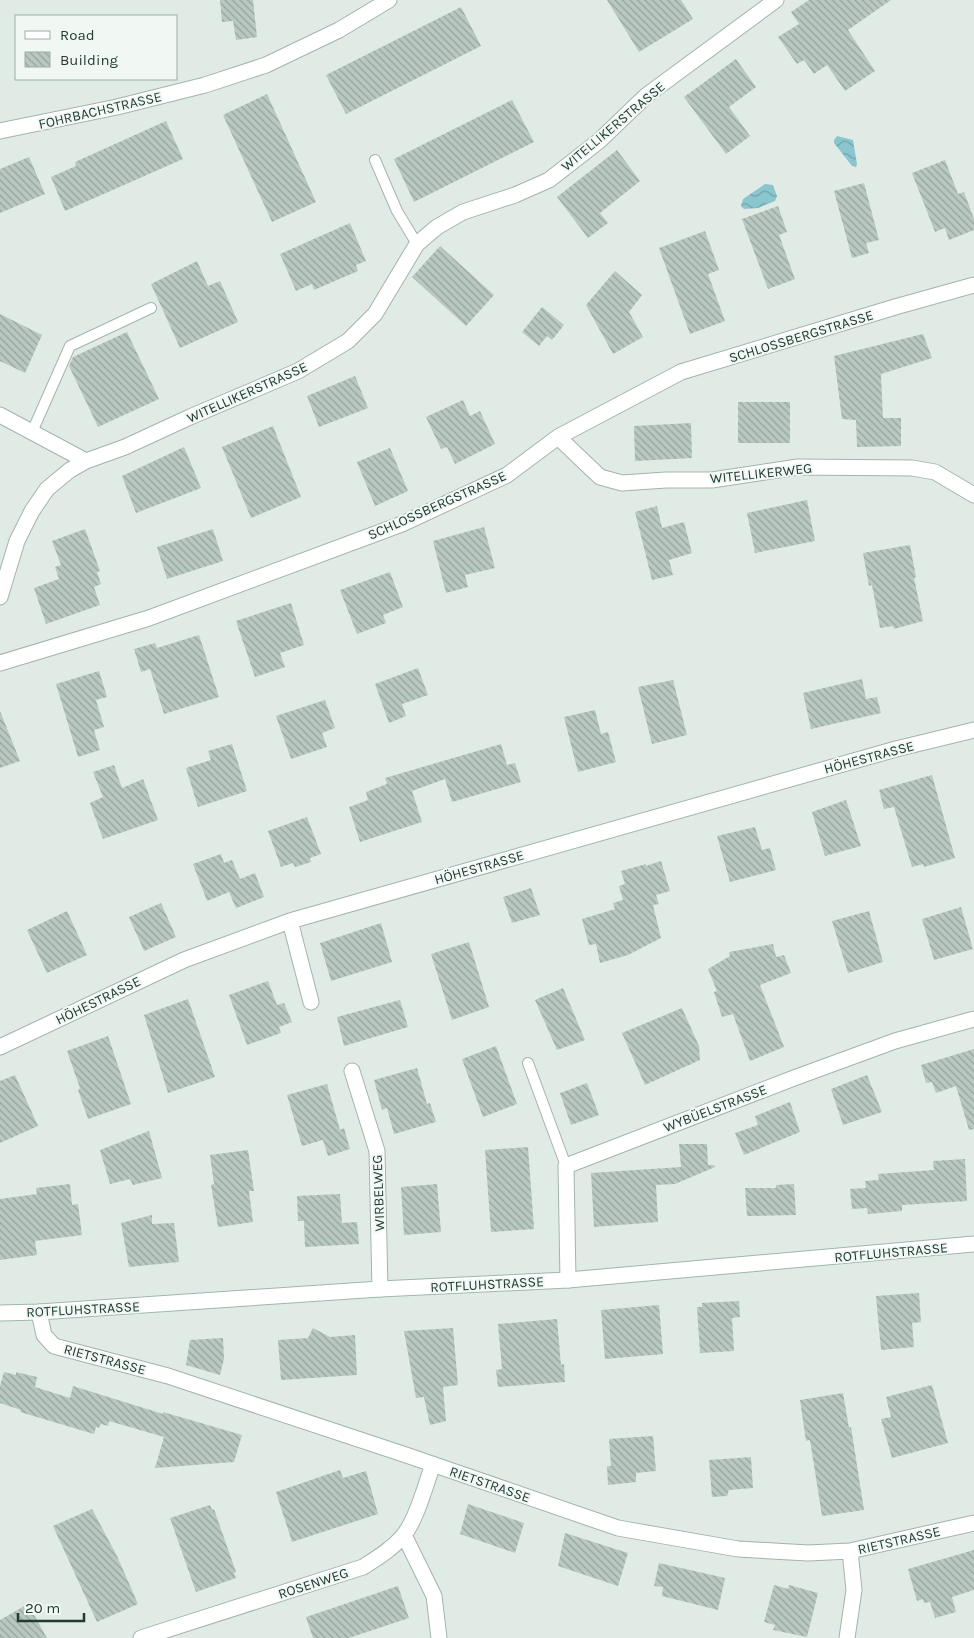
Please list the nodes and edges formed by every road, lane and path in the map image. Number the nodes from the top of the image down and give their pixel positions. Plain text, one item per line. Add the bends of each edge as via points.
1 (389, 0) edge
2 (776, 0) edge
3 (0, 132) edge
4 (375, 160) dead end
5 (417, 244) junction
6 (974, 285) edge
7 (150, 308) dead end
8 (0, 415) edge
9 (32, 432) junction
10 (558, 438) junction
11 (86, 461) junction
12 (974, 495) edge
13 (0, 597) edge
14 (0, 663) edge
15 (974, 730) edge
16 (290, 921) junction
17 (311, 1002) dead end
18 (974, 1019) edge
19 (0, 1047) edge
20 (528, 1063) dead end
21 (352, 1071) dead end
22 (566, 1166) junction
23 (974, 1244) edge
24 (568, 1280) junction
25 (380, 1289) junction
26 (39, 1312) junction
27 (0, 1313) edge
28 (433, 1464) junction
29 (974, 1523) edge
30 (404, 1535) junction
31 (850, 1551) junction
32 (141, 1638) edge
33 (439, 1638) edge
34 (847, 1638) edge

1 - 3 street, FOHRBACHSTRASSE via 339,30 266,66 118,107
2 - 5 street, WITELLIKERSTRASSE via 647,95 599,141 549,180 463,212 437,227
4 - 5 lane via 397,211
5 - 11 street, WITELLIKERSTRASSE via 375,314 348,341 298,371
6 - 10 street, SCHLOSSBERGSTRASSE via 682,372
7 - 9 lane via 70,346
8 - 9 street
9 - 11 street
10 - 12 street, WITELLIKERWEG via 600,477 622,483 712,480 798,467 912,468 935,472
10 - 14 street, SCHLOSSBERGSTRASSE via 507,475 402,524 149,618
11 - 13 street, WITELLIKERSTRASSE via 47,489 32,512 17,542
15 - 16 street, HÖHESTRASSE via 896,749
16 - 17 street
16 - 19 street, HÖHESTRASSE via 184,960
18 - 22 street, WYBÜELSTRASSE via 895,1042 794,1078
20 - 22 lane
21 - 25 street, WIRBELWEG via 377,1151
22 - 24 street
23 - 24 street, ROTFLUHSTRASSE
24 - 25 street, ROTFLUHSTRASSE
25 - 26 street, ROTFLUHSTRASSE
26 - 27 street, ROTFLUHSTRASSE
26 - 28 street, RIETSTRASSE via 44,1335 54,1346 168,1376
28 - 30 street, ROSENWEG
28 - 31 street, RIETSTRASSE via 618,1528 738,1549
29 - 31 street, RIETSTRASSE
30 - 32 street, ROSENWEG via 363,1567
30 - 33 street via 434,1596
31 - 34 street via 854,1590

